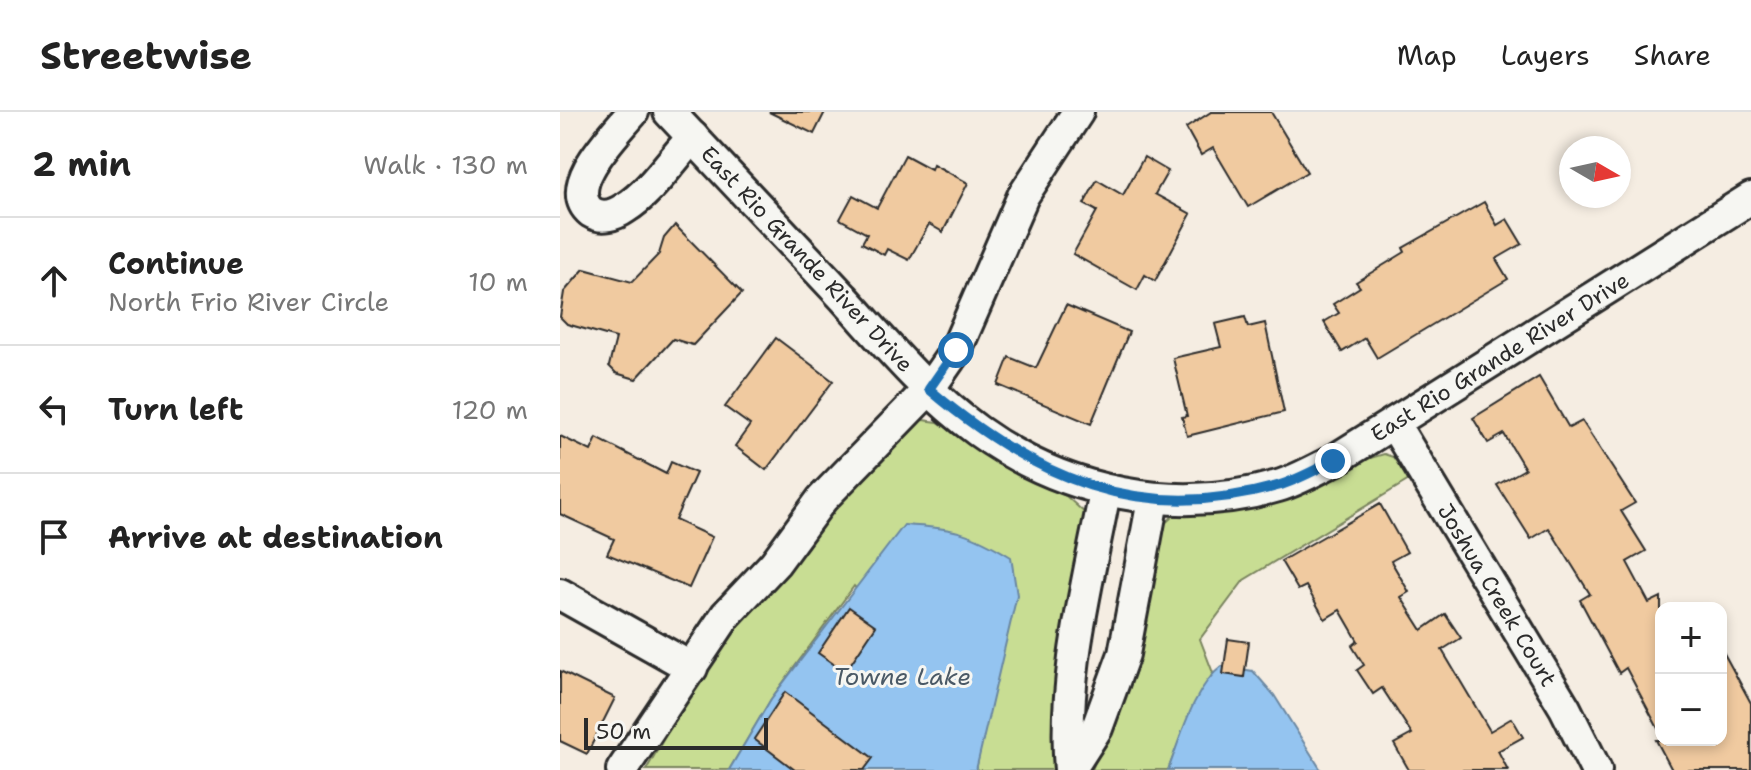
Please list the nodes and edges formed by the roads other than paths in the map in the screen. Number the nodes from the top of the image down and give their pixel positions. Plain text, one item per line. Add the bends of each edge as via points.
1 (633, 112) edge
2 (669, 112) edge
3 (1078, 112) edge
4 (693, 137) junction
5 (1751, 198) edge
6 (929, 389) junction
7 (1394, 424) junction
8 (1105, 492) junction
9 (1153, 500) junction
10 (560, 594) edge
11 (692, 668) junction
12 (622, 770) edge
13 (1070, 770) edge
14 (1596, 770) edge

1 - 4 street via 578,187 583,204 594,214 608,216 627,208
2 - 4 street, East Rio Grande River Drive
3 - 6 street via 1023,196 956,350
4 - 6 street, East Rio Grande River Drive
5 - 7 street, East Rio Grande River Drive
6 - 8 street, East Rio Grande River Drive via 979,432 1048,470
6 - 11 street via 822,499 775,563 726,615
7 - 9 street, East Rio Grande River Drive via 1278,486 1202,499
7 - 14 street, Joshua Creek Court via 1565,708
8 - 9 street, East Rio Grande River Drive
8 - 13 street via 1076,641 1066,724
9 - 13 street via 1124,654 1097,728
10 - 11 street
11 - 12 street

